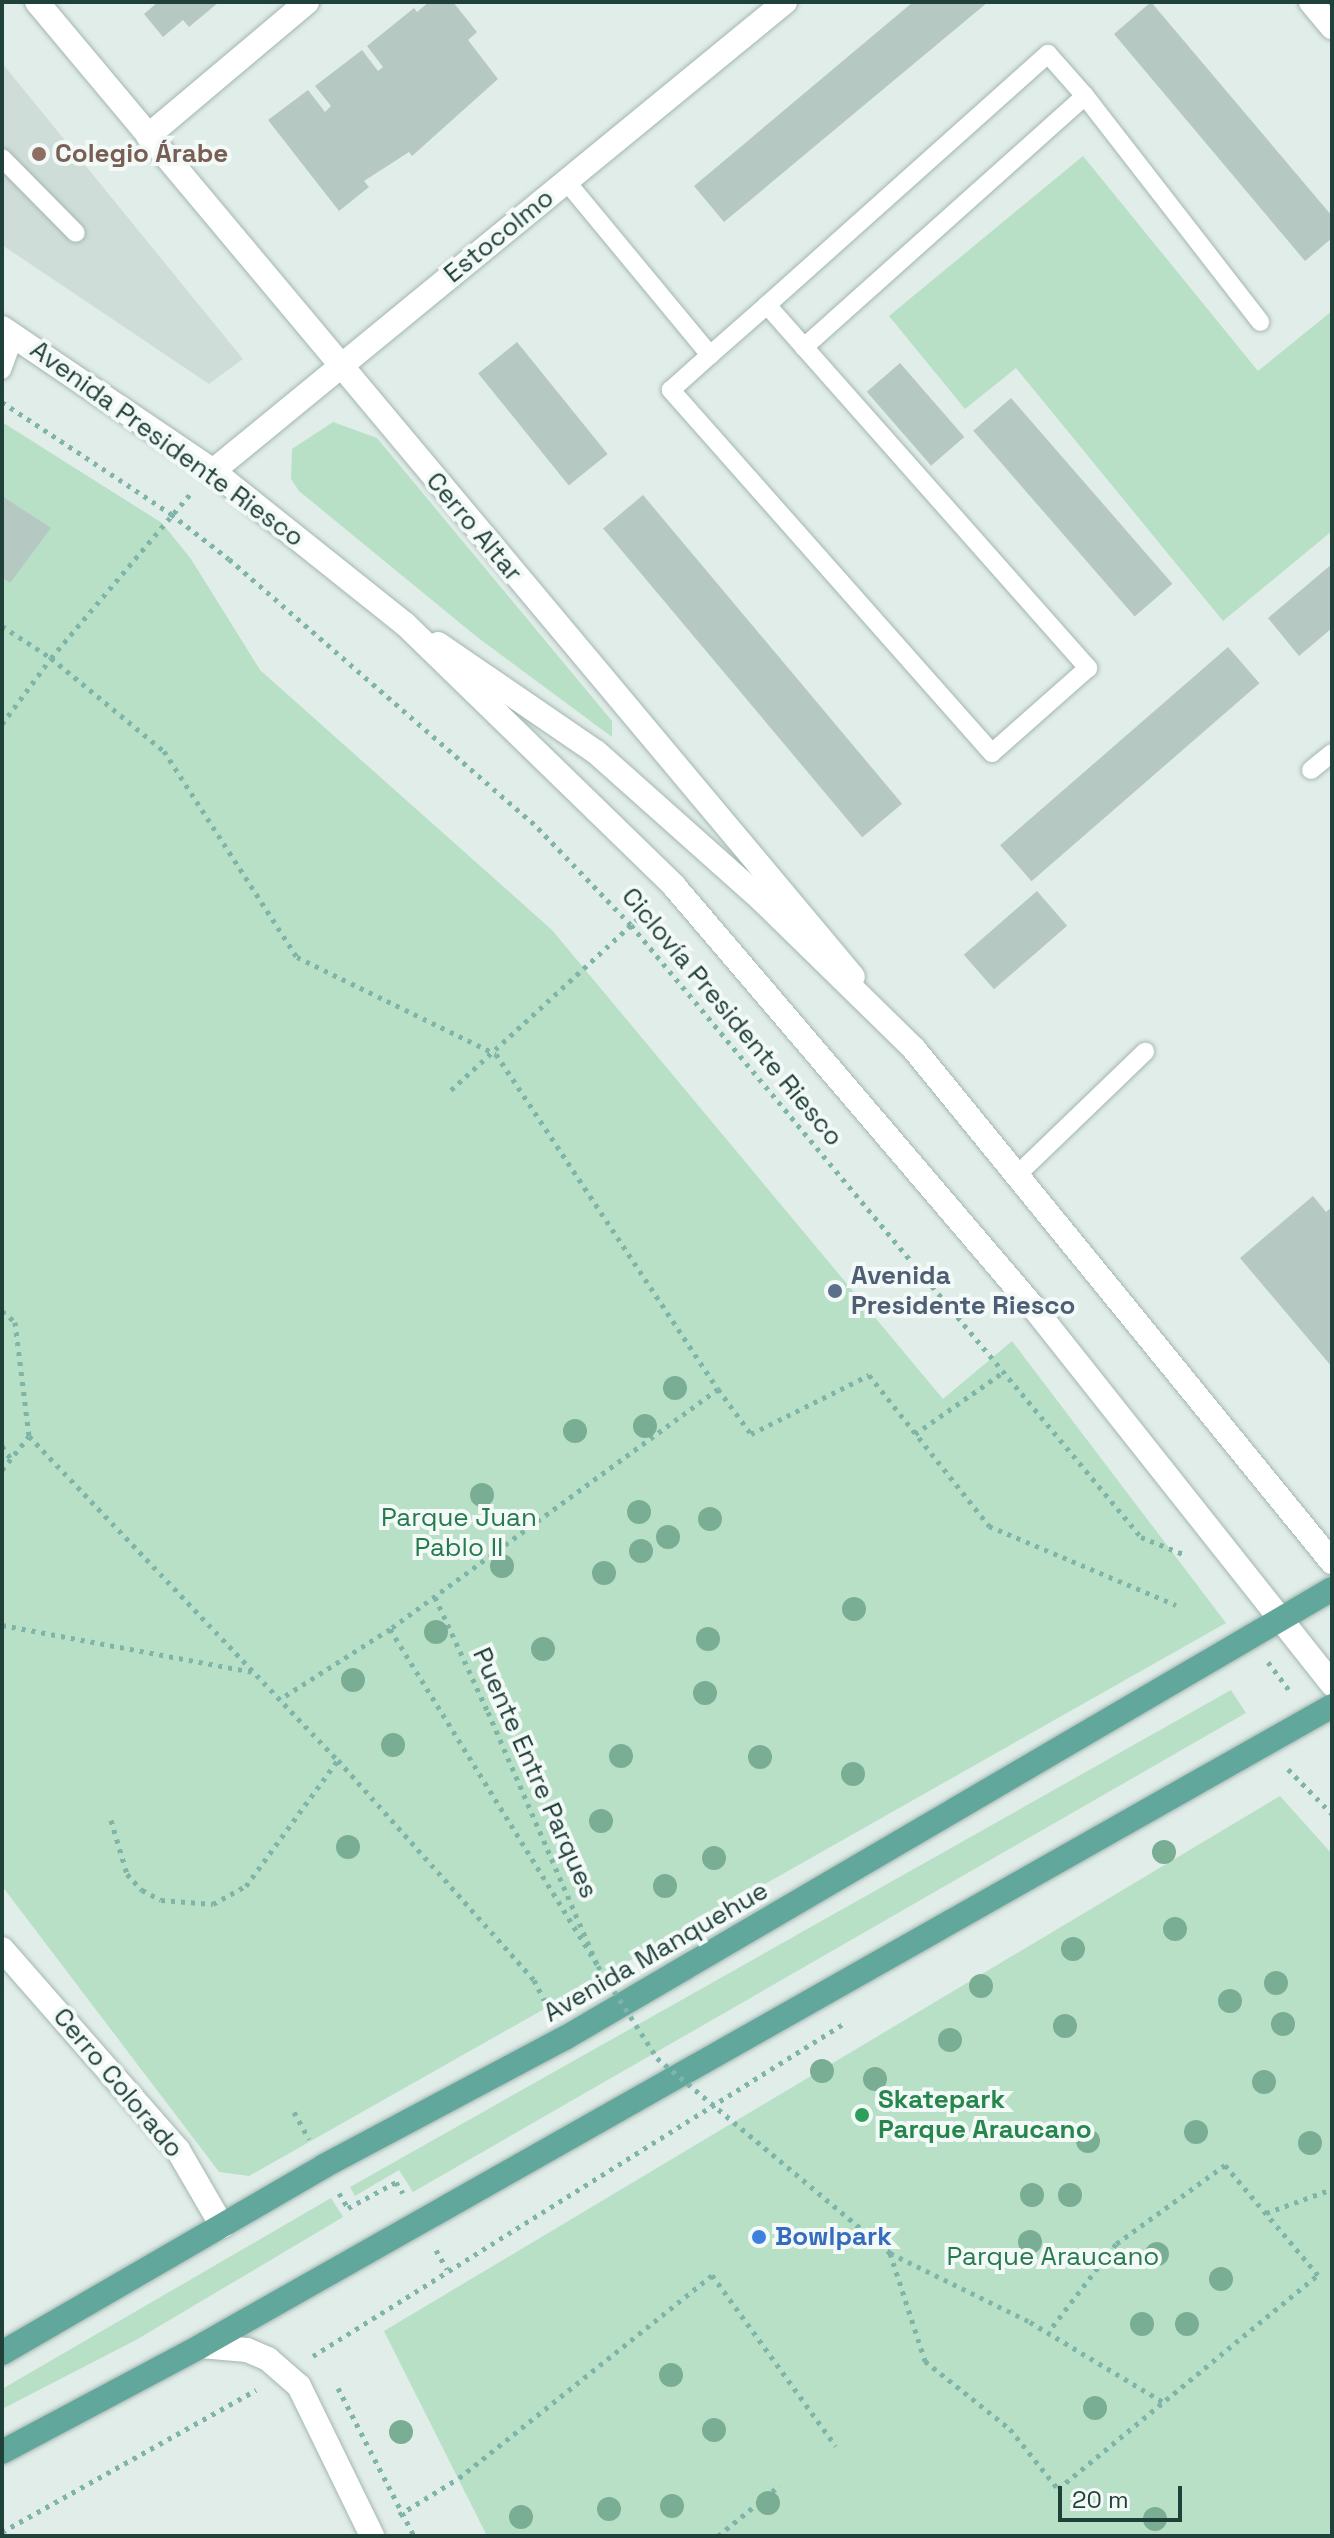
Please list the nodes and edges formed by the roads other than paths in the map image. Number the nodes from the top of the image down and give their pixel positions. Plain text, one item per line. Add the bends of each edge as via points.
1 (37, 2) edge
2 (307, 2) edge
3 (785, 2) edge
4 (1311, 2) edge
5 (1332, 27) edge
6 (1085, 96) junction
7 (148, 136) junction
8 (2, 158) edge
9 (566, 181) junction
10 (76, 233) dead end
11 (767, 305) junction
12 (1260, 322) dead end
13 (8, 332) edge
14 (804, 347) junction
15 (710, 355) junction
16 (339, 367) junction
17 (2, 370) edge
18 (213, 471) junction
19 (405, 624) junction
20 (1332, 753) edge
21 (1311, 770) dead end
22 (914, 1049) junction
23 (1145, 1052) dead end
24 (1017, 1175) junction
25 (1332, 1562) edge
26 (1332, 1589) edge
27 (1281, 1619) junction
28 (1332, 1684) edge
29 (1332, 1706) edge
30 (2, 1949) edge
31 (222, 2226) junction
32 (201, 2346) junction
33 (2, 2353) edge
34 (2, 2452) edge
35 (371, 2534) edge

1 - 7 main road, Cerro Altar
2 - 7 main road
3 - 9 main road, Estocolmo
4 - 5 main road
6 - 11 lane via 1048,54
6 - 12 lane
6 - 14 lane
7 - 16 main road, Cerro Altar
8 - 10 lane
9 - 15 lane
9 - 16 main road, Estocolmo
11 - 14 lane
11 - 15 lane
13 - 17 lane
13 - 18 main road, Avenida Presidente Riesco
14 - 15 lane via 1088,668 992,753 671,390
16 - 18 main road, Estocolmo
16 - 22 main road, Cerro Altar
18 - 19 main road, Avenida Presidente Riesco
19 - 22 main road, Avenida Presidente Riesco via 529,702 596,752 763,901
19 - 27 main road, Avenida Presidente Riesco via 674,886 1034,1308
20 - 21 lane
22 - 24 main road, Avenida Presidente Riesco
23 - 24 lane
24 - 25 main road, Avenida Presidente Riesco
26 - 27 main road, Avenida Manquehue
27 - 28 main road, Avenida Presidente Riesco
27 - 31 main road, Avenida Manquehue via 565,2038
29 - 32 main road
30 - 31 main road, Cerro Colorado via 178,2150
31 - 33 main road, Avenida Manquehue
32 - 34 main road
32 - 35 main road via 247,2350 287,2373 309,2401

